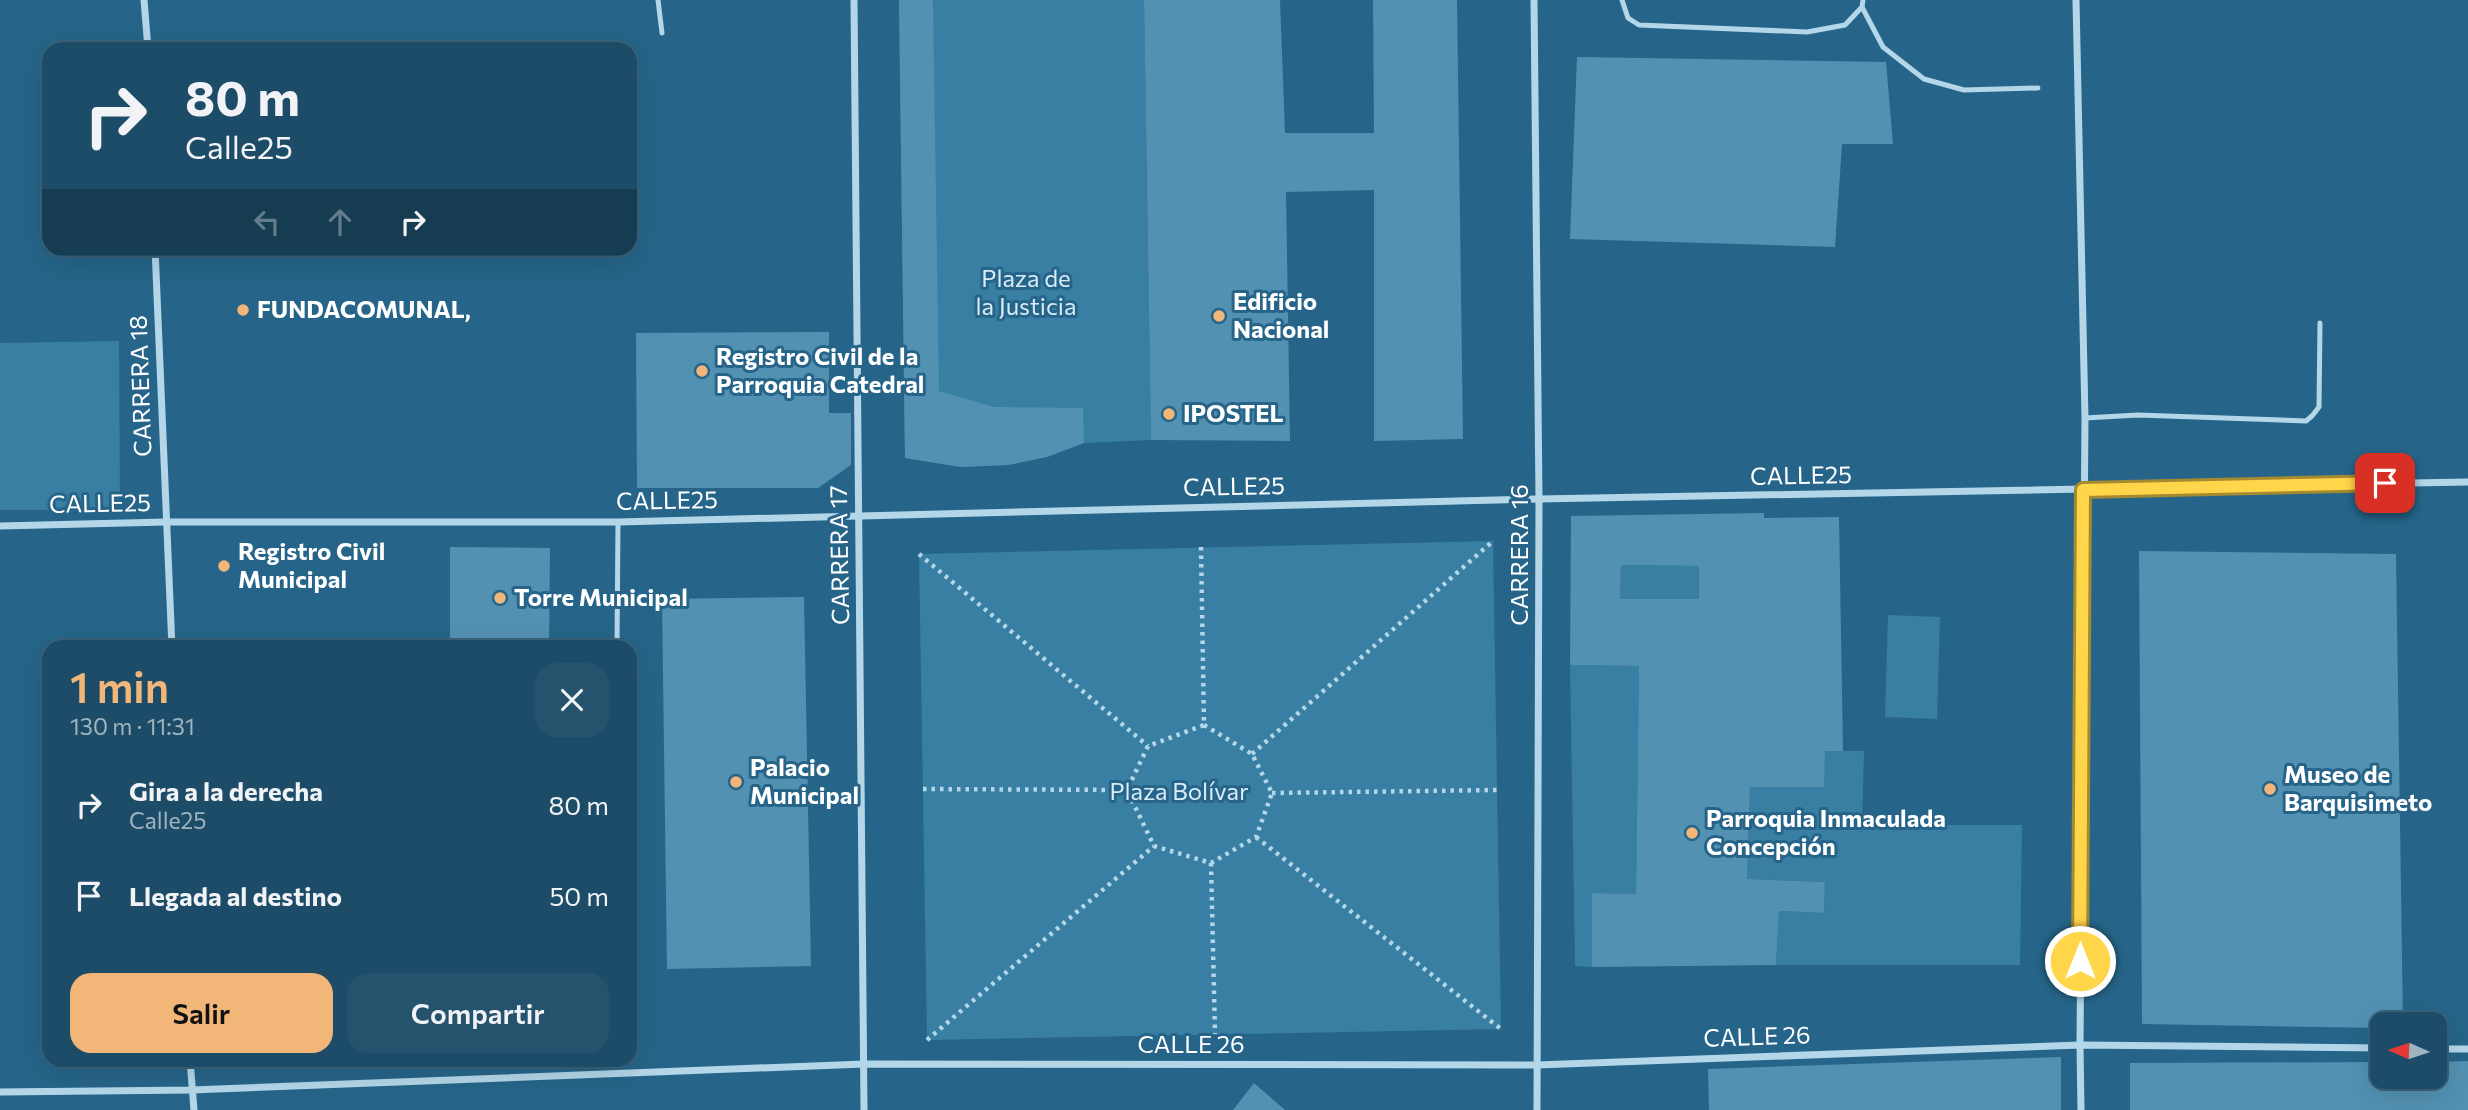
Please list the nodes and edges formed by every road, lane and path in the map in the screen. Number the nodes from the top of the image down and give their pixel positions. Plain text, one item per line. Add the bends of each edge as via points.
1 (144, 0) edge
2 (658, 0) edge
3 (854, 0) edge
4 (1534, 0) edge
5 (1622, 0) edge
6 (2076, 0) edge
7 (1863, 4) edge
8 (662, 33) dead end
9 (148, 42) edge
10 (2038, 88) dead end
11 (155, 256) edge
12 (2320, 323) dead end
13 (2085, 418) junction
14 (2468, 482) edge
15 (2083, 490) junction
16 (1539, 499) junction
17 (859, 516) junction
18 (166, 522) junction
19 (618, 522) junction
20 (0, 526) edge
21 (1493, 541) dead end
22 (1201, 547) dead end
23 (919, 554) dead end
24 (172, 640) edge
25 (617, 640) edge
26 (1203, 725) junction
27 (1148, 746) junction
28 (1252, 754) junction
29 (923, 789) dead end
30 (1127, 790) junction
31 (1497, 790) dead end
32 (1272, 793) junction
33 (1256, 837) junction
34 (1154, 846) junction
35 (1211, 863) junction
36 (1501, 1029) dead end
37 (1215, 1034) dead end
38 (927, 1040) dead end
39 (2080, 1045) junction
40 (2370, 1048) edge
41 (2447, 1049) edge
42 (2468, 1049) edge
43 (864, 1065) junction
44 (1537, 1065) junction
45 (190, 1067) edge
46 (192, 1090) junction
47 (0, 1092) edge
48 (194, 1110) edge
49 (864, 1110) edge
50 (1537, 1110) edge
51 (2081, 1110) edge

1 - 9 street
2 - 8 lane
3 - 17 street, CARRERA 17
4 - 16 street, CARRERA 16
5 - 7 lane via 1628,18 1639,24 1807,32 1845,25
6 - 13 street
7 - 10 lane via 1883,47 1924,79 1964,90
11 - 18 street, CARRERA 18
12 - 13 lane via 2319,407 2306,421 2138,415
13 - 15 street
14 - 15 street, CALLE25
15 - 16 street, CALLE25
15 - 39 street
16 - 17 street, CALLE25
16 - 44 street, CARRERA 16
17 - 19 street, CALLE25
17 - 43 street, CARRERA 17
18 - 19 street, CALLE25
18 - 20 street, CALLE25
18 - 24 street, CARRERA 18
19 - 25 lane
21 - 28 path
22 - 26 path
23 - 27 path
26 - 27 path
26 - 28 path
27 - 30 path
28 - 32 path
29 - 30 path
30 - 34 path
31 - 32 path
32 - 33 path
33 - 35 path
33 - 36 path
34 - 35 path
34 - 38 path
35 - 37 path
39 - 40 street, CALLE 26
39 - 44 street, CALLE 26
39 - 51 street
41 - 42 street
43 - 44 street, CALLE 26
43 - 46 street, CALLE 26
43 - 49 street, CARRERA 17
44 - 50 street, CARRERA 16
45 - 46 street
46 - 47 street, CALLE 26
46 - 48 street

